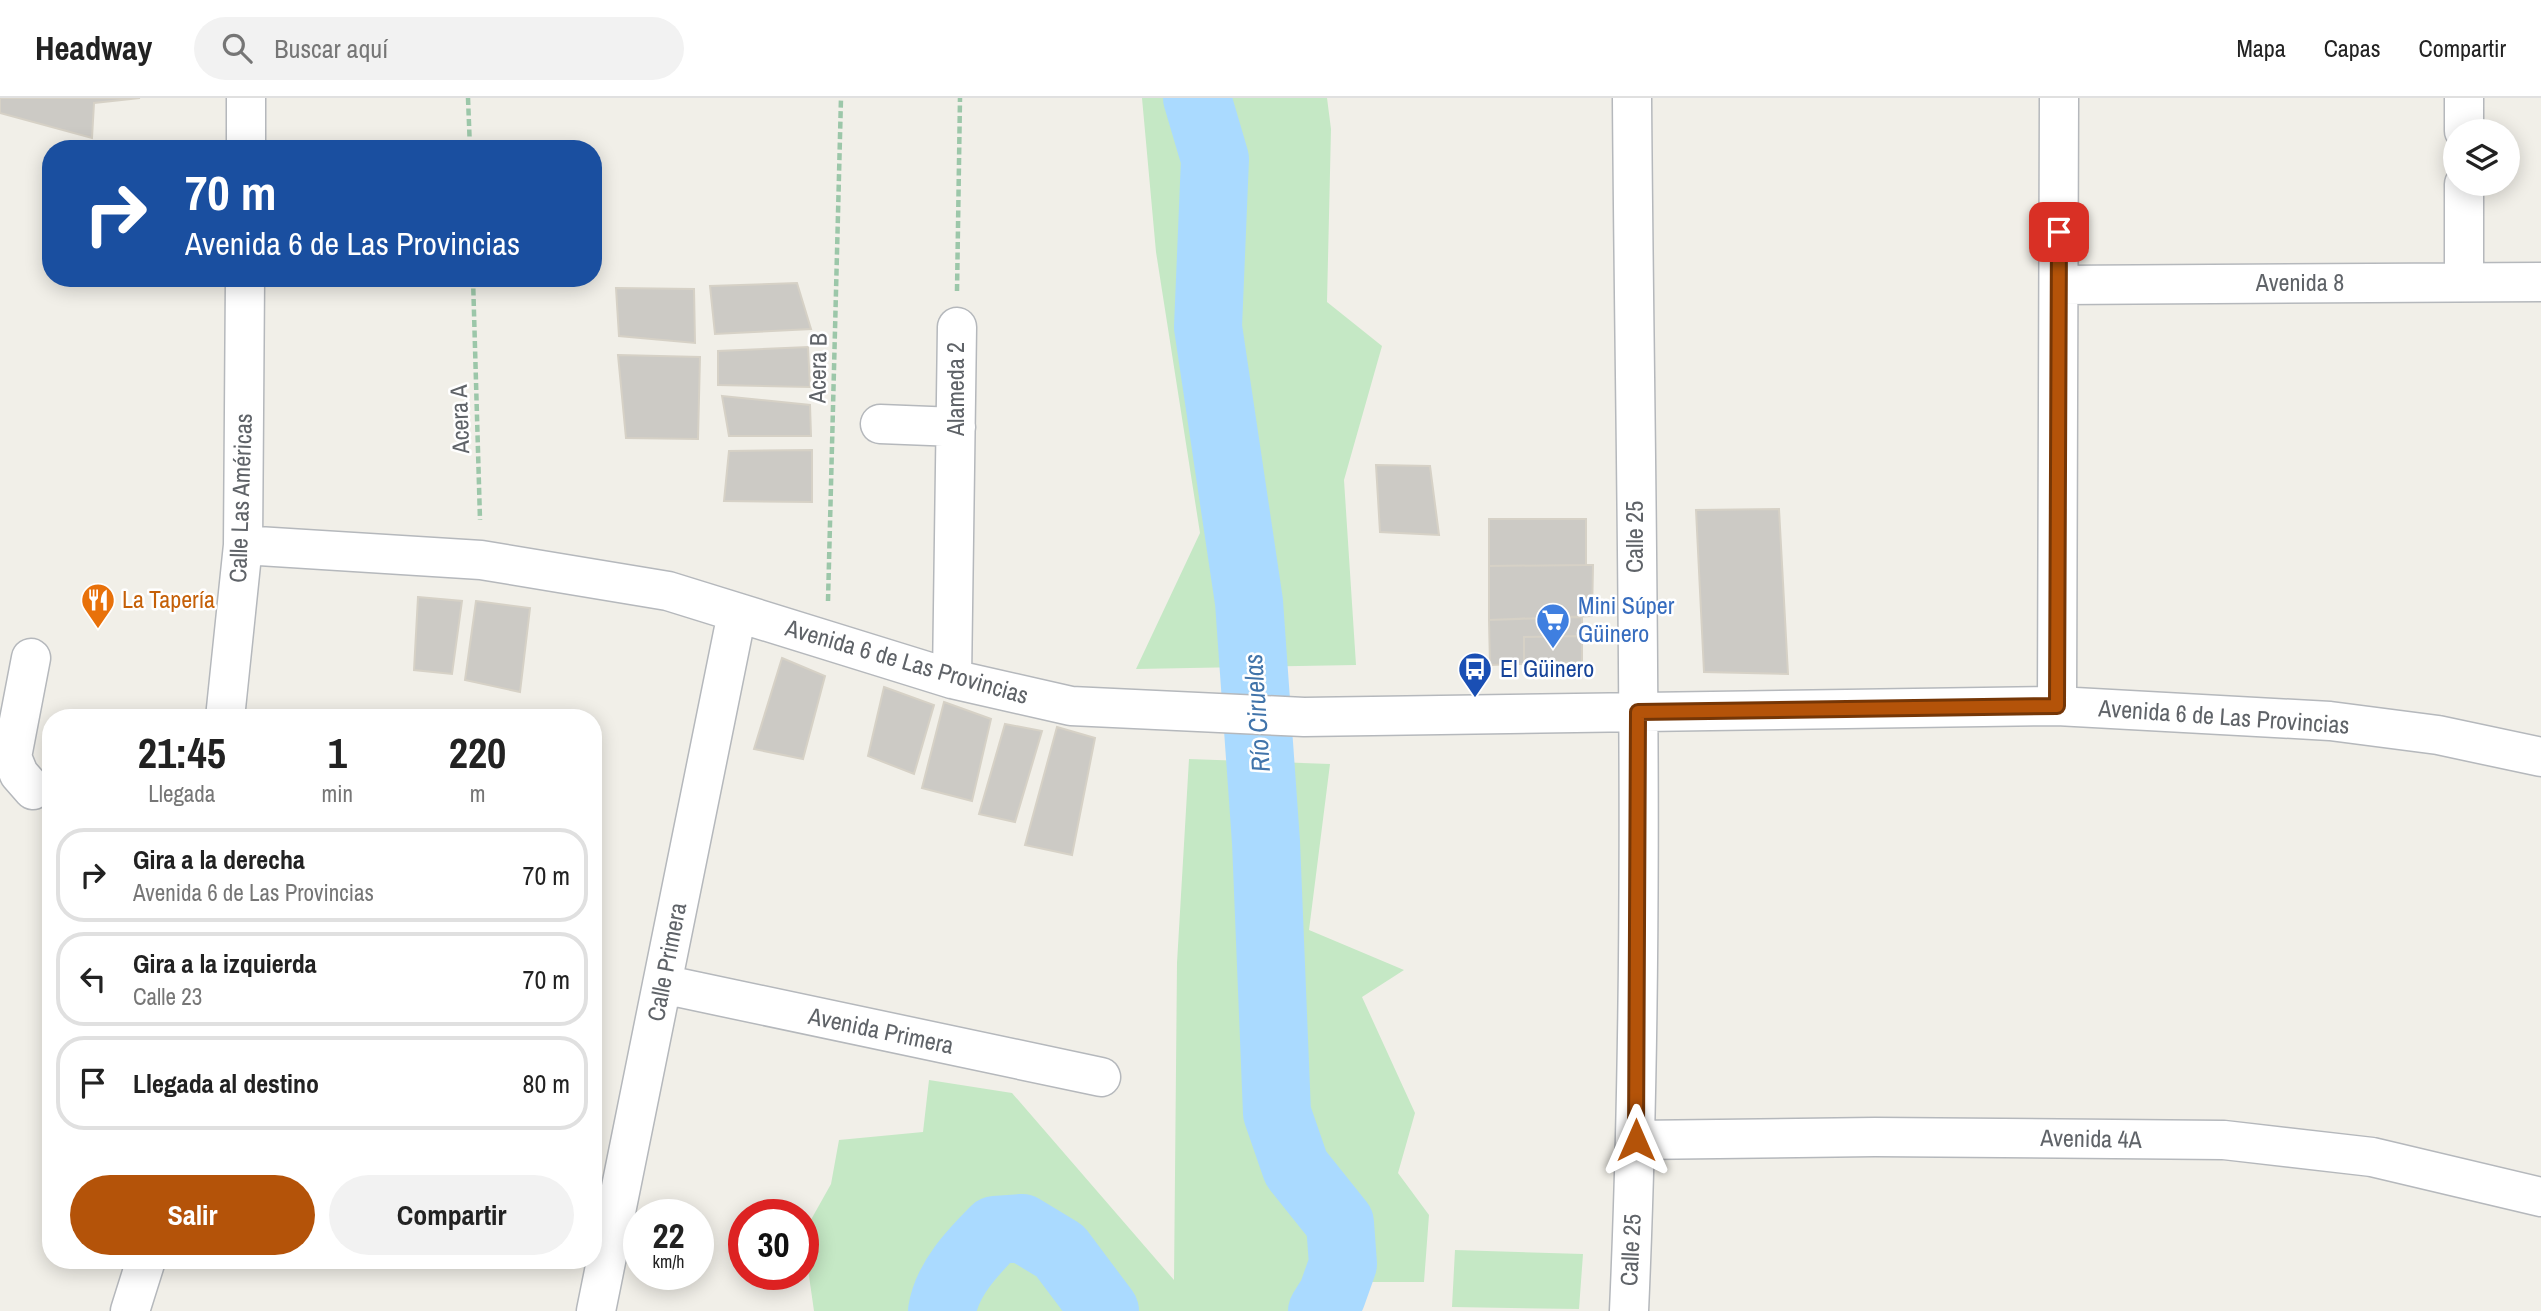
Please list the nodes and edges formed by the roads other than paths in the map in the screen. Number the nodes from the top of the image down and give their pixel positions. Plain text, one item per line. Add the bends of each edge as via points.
1 (246, 98) edge
2 (1632, 98) edge
3 (2059, 98) edge
4 (2464, 98) edge
5 (2464, 119) edge
6 (246, 140) edge
7 (2464, 196) edge
8 (2464, 282) junction
9 (2541, 282) edge
10 (2060, 285) junction
11 (245, 287) edge
12 (957, 327) road end
13 (880, 424) dead end
14 (956, 427) junction
15 (243, 545) junction
16 (737, 613) junction
17 (31, 658) dead end
18 (952, 680) junction
19 (2057, 706) junction
20 (226, 709) edge
21 (1638, 712) junction
22 (2541, 757) edge
23 (28, 795) edge
24 (662, 984) junction
25 (1101, 1077) dead end
26 (1636, 1140) junction
27 (2541, 1197) edge
28 (143, 1269) edge
29 (130, 1311) edge
30 (596, 1311) edge
31 (1629, 1311) edge

1 - 6 street
2 - 21 street, Calle 25
3 - 10 street
4 - 5 street
7 - 8 street
8 - 9 street, Avenida 8
8 - 10 street, Avenida 8
10 - 19 street
11 - 15 street, Calle Las Américas
12 - 14 street, Alameda 2
13 - 14 street
14 - 18 street, Alameda 2
15 - 16 street, Avenida 6 de Las Provincias via 481,560 668,591
15 - 20 street, Calle Las Américas
16 - 18 street, Avenida 6 de Las Provincias
16 - 24 street, Calle Primera
17 - 23 street via 12,757
18 - 21 street, Avenida 6 de Las Provincias via 1071,706 1184,713 1304,718
19 - 21 street, Avenida 6 de Las Provincias
19 - 22 street, Avenida 6 de Las Provincias via 2330,721 2438,735
21 - 26 street, Calle 25
24 - 25 street, Avenida Primera
24 - 30 street, Calle Primera
26 - 27 street, Avenida 4A via 2224,1140 2372,1157
26 - 31 street, Calle 25
28 - 29 street

